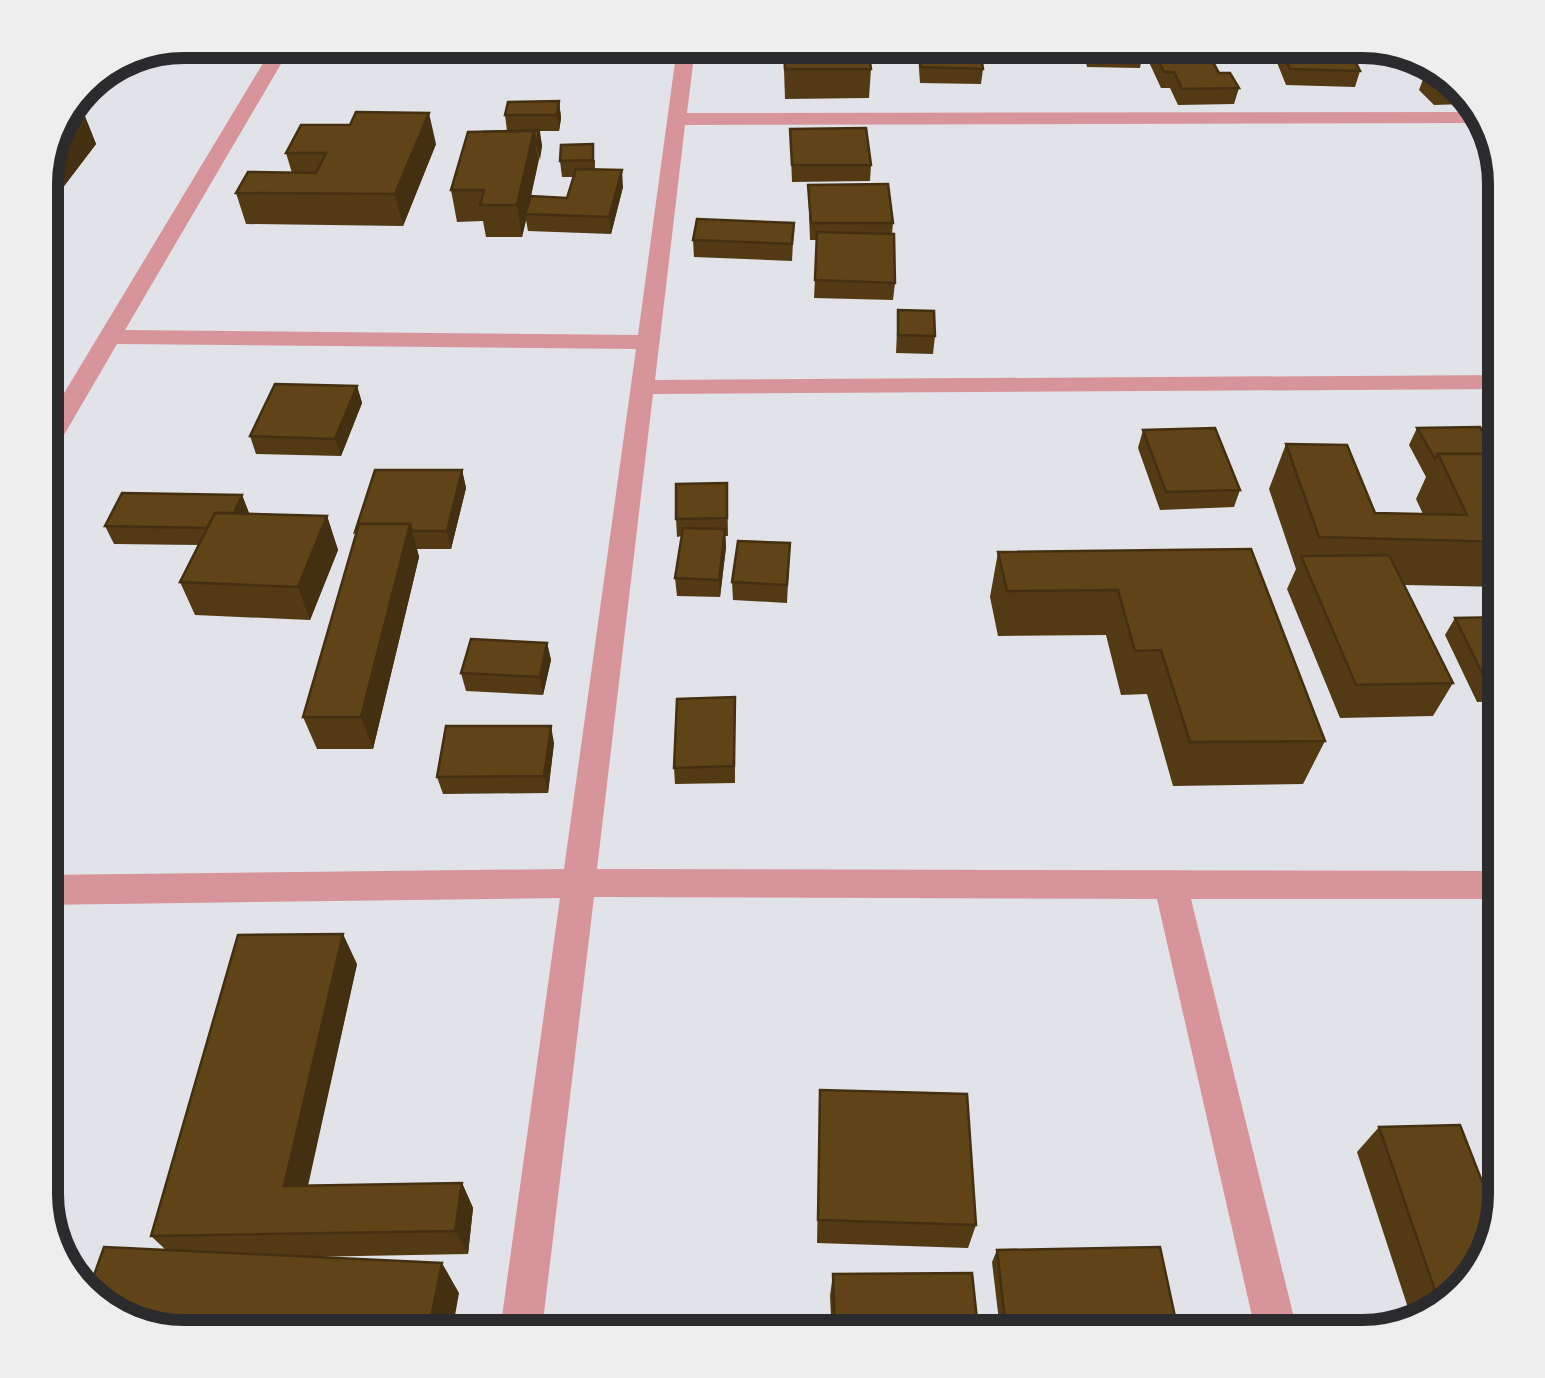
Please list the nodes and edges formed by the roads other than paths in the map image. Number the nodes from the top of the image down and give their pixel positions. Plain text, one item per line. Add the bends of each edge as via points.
1 (275, 58) edge
2 (685, 58) edge
3 (1468, 118) edge
4 (677, 119) junction
5 (110, 337) junction
6 (649, 342) junction
7 (1487, 382) edge
8 (643, 387) junction
9 (58, 424) edge
10 (579, 884) junction
11 (1171, 884) junction
12 (1488, 885) edge
13 (58, 890) edge
14 (522, 1320) edge
15 (1274, 1320) edge

1 - 5 street
2 - 4 street
3 - 4 street
4 - 6 street
5 - 6 street
5 - 9 street
6 - 8 street
7 - 8 street
8 - 10 street
10 - 11 street
10 - 13 street
10 - 14 street
11 - 12 street
11 - 15 street

